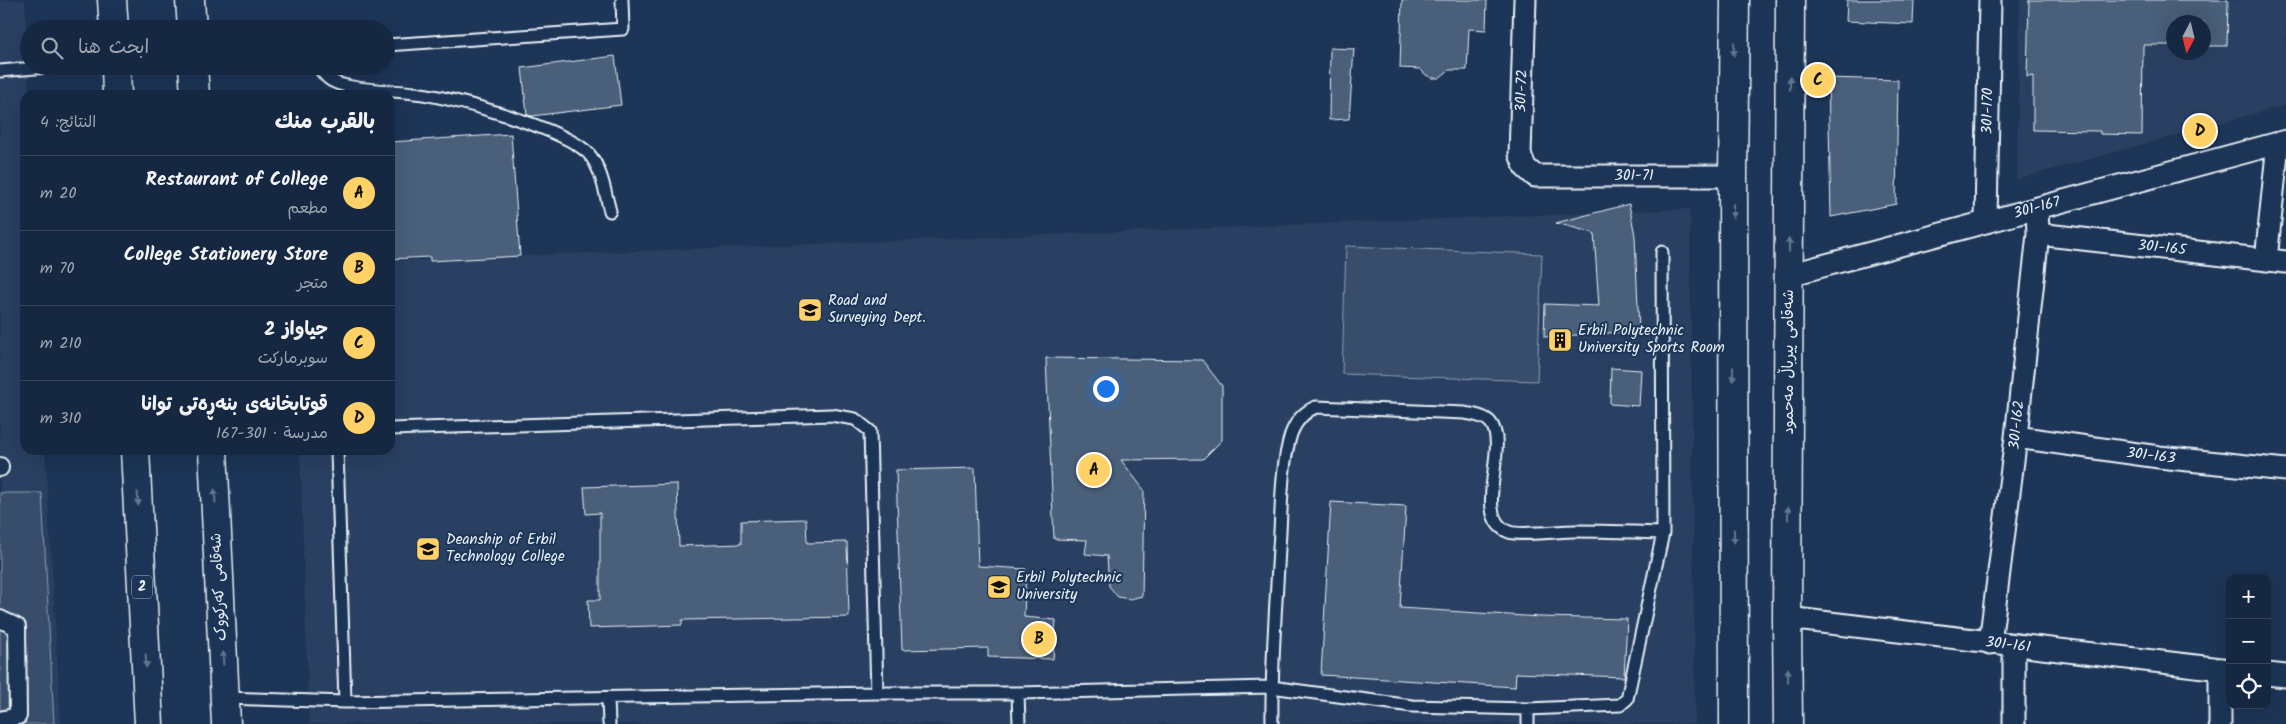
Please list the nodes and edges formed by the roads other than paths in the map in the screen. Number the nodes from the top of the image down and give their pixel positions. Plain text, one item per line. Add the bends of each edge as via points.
1 (112, 0) edge
2 (190, 0) edge
3 (622, 0) edge
4 (1525, 0) edge
5 (1735, 0) edge
6 (1790, 0) edge
7 (1990, 0) edge
8 (113, 20) edge
9 (191, 20) edge
10 (395, 44) edge
11 (20, 69) edge
12 (0, 71) edge
13 (116, 75) edge
14 (194, 75) edge
15 (325, 75) edge
16 (117, 90) edge
17 (195, 90) edge
18 (389, 90) edge
19 (395, 91) edge
20 (2282, 142) edge
21 (1535, 176) joint
22 (1733, 176) junction
23 (2037, 208) junction
24 (610, 211) dead end
25 (1986, 222) junction
26 (2038, 234) junction
27 (1662, 252) dead end
28 (2276, 261) edge
29 (1789, 275) junction
30 (395, 429) edge
31 (2016, 438) junction
32 (135, 455) edge
33 (213, 455) edge
34 (337, 455) edge
35 (2286, 470) edge
36 (1663, 533) junction
37 (1787, 618) junction
38 (0, 619) edge
39 (1990, 643) junction
40 (2014, 646) junction
41 (2225, 669) edge
42 (2271, 674) edge
43 (2286, 676) edge
44 (1271, 687) junction
45 (877, 693) junction
46 (1018, 693) junction
47 (608, 698) junction
48 (345, 702) junction
49 (1528, 709) junction
50 (226, 711) edge
51 (0, 720) edge
52 (149, 724) edge
53 (609, 724) edge
54 (1019, 724) edge
55 (1272, 724) edge
56 (1528, 724) edge
57 (1734, 724) edge
58 (1788, 724) edge
59 (2014, 724) edge
60 (2220, 724) edge

1 - 8 main road
2 - 9 main road
3 - 10 lane via 623,30
4 - 21 street, 301-72 via 1520,154 1525,167
5 -> 22 main road
29 -> 6 main road, شەقامی پیرباڵ مەحمود
7 - 25 street, 301-170
11 - 12 lane
13 - 16 main road
14 - 17 main road
15 - 18 lane via 342,85
19 - 24 lane via 491,111 558,134 589,154 599,170
20 - 23 street, 301-167
20 - 28 street
21 - 22 street, 301-71
22 -> 57 main road
23 - 25 street, 301-167
23 - 26 street, 301-162
25 - 29 street, 301-167
26 - 28 street, 301-165
26 - 31 street, 301-162
27 - 36 lane
37 -> 29 main road, شەقامی پیرباڵ مەحمود
30 - 45 lane via 831,415 855,419 870,431
31 - 35 street, 301-163
31 - 39 street, 301-162
32 -> 52 main road, 2
50 -> 33 main road, شەقامی کەرکووک
34 - 48 lane
36 - 44 lane via 1510,533 1498,525 1492,513 1496,435 1490,422 1483,417 1316,407 1306,411 1297,421 1287,451
36 - 49 lane via 1627,699 1620,705
37 - 39 street, 301-161
58 -> 37 main road, شەقامی پیرباڵ مەحمود
38 - 51 street via 17,627 18,716
39 - 40 street, 301-161
40 - 41 street, 301-161
40 - 59 street
41 - 60 street
42 - 43 street
44 - 46 lane
44 - 49 lane via 1412,706
44 - 55 lane
45 - 46 lane
45 - 47 lane
46 - 54 lane
47 - 48 lane
47 - 53 lane
48 - 50 lane
49 - 56 lane

